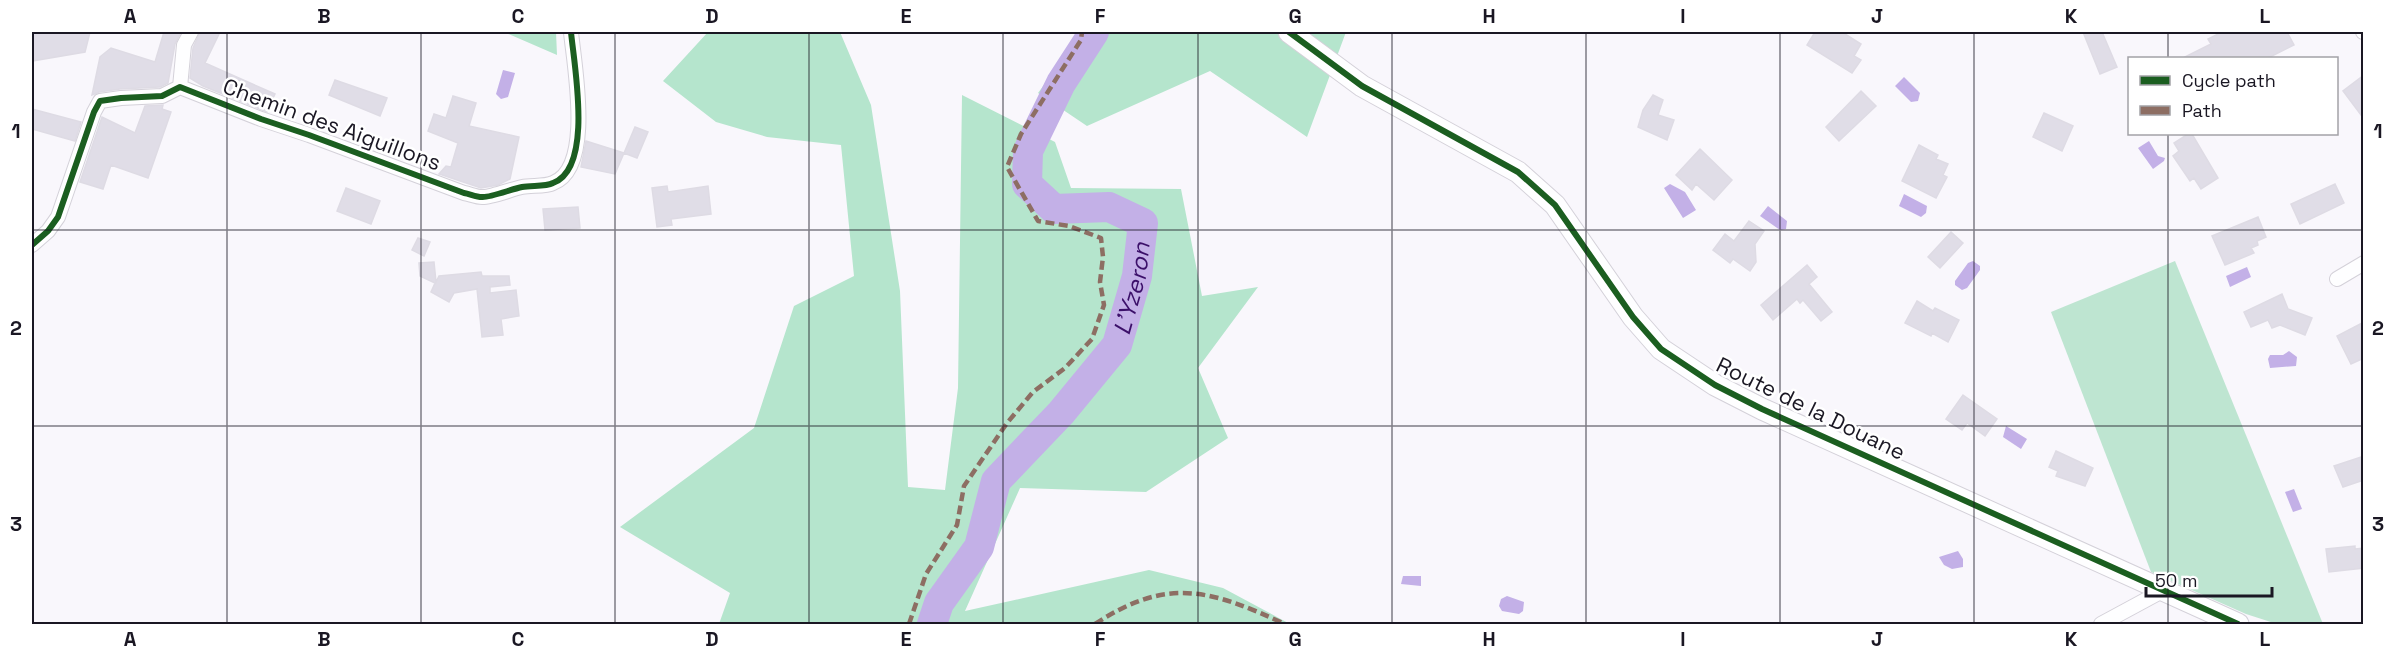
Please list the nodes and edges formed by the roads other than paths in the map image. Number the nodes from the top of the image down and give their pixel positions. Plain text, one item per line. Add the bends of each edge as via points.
1 (192, 32) edge
2 (571, 32) edge
3 (1289, 32) edge
4 (180, 87) junction
5 (32, 245) edge
6 (2364, 263) edge
7 (2337, 279) dead end
8 (2164, 590) junction
9 (2101, 624) edge
10 (2238, 624) edge

1 - 4 street via 184,45
2 - 4 street, Chemin des Aiguillons via 577,102 578,145 574,159 554,183 506,190 484,198
3 - 8 main road, Route de la Douane via 1362,86 1518,172 1555,205 1633,317 1661,349 1715,385
4 - 5 street via 162,96 100,101 58,217
6 - 7 street
8 - 9 street
8 - 10 main road, Route de la Douane

